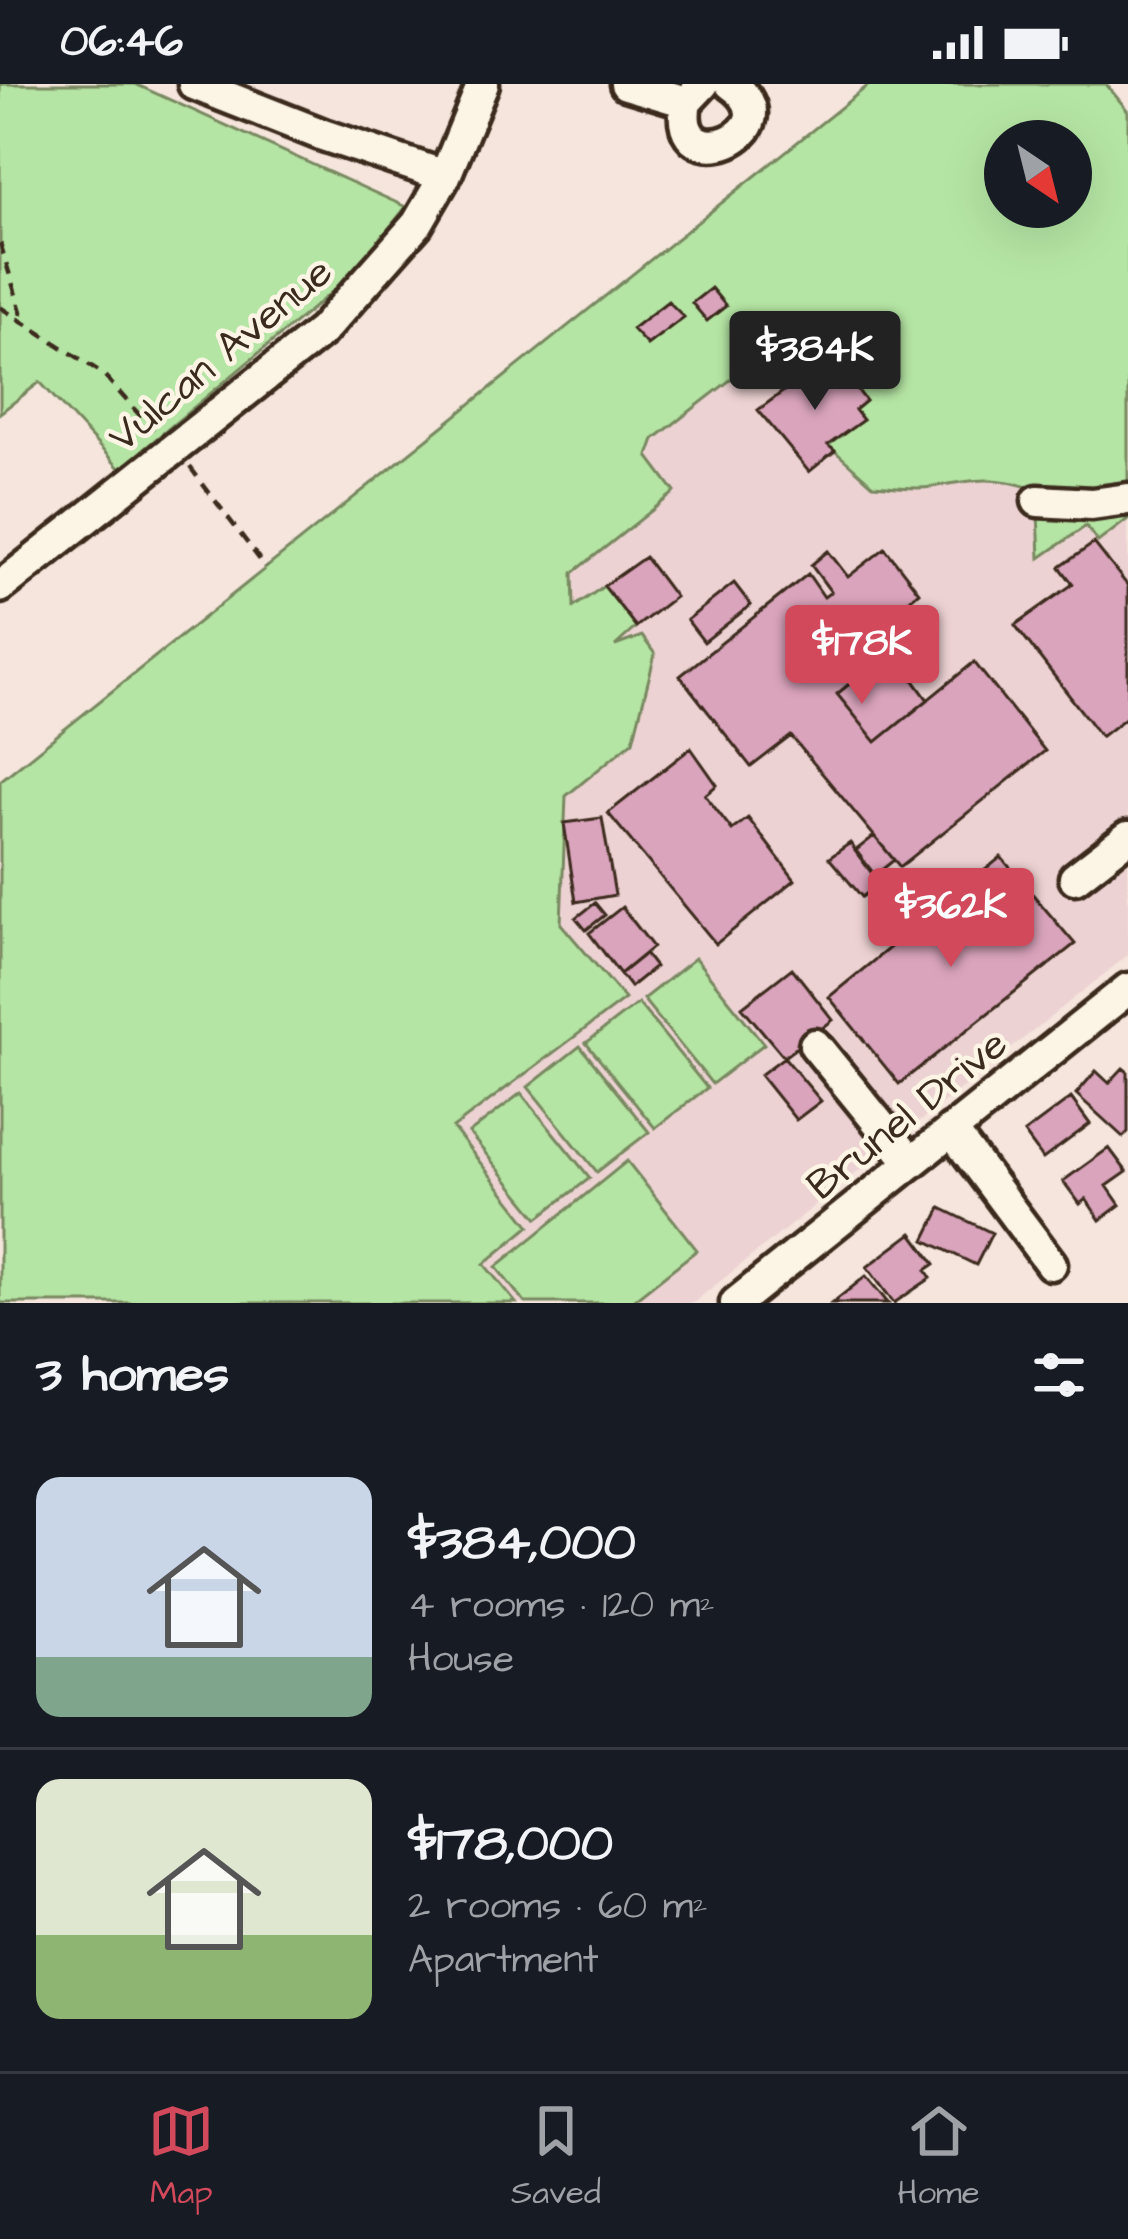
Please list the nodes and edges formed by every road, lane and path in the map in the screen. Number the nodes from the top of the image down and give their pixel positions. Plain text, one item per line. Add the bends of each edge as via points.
1 (194, 84) edge
2 (483, 84) edge
3 (626, 84) edge
4 (731, 84) edge
5 (694, 93) edge
6 (445, 176) junction
7 (0, 243) edge
8 (0, 307) edge
9 (23, 319) junction
10 (174, 450) junction
11 (1128, 499) edge
12 (1038, 501) dead end
13 (266, 568) dead end
14 (0, 587) edge
15 (1128, 837) edge
16 (1075, 878) dead end
17 (1128, 989) edge
18 (815, 1045) dead end
19 (951, 1130) junction
20 (911, 1163) junction
21 (1051, 1264) dead end
22 (736, 1303) edge

1 - 6 street
2 - 6 street, Vulcan Avenue
3 - 5 street
4 - 5 street via 749,109 745,130 729,144 707,145 685,123
6 - 10 street, Vulcan Avenue via 417,224 322,331
7 - 9 path
8 - 9 path
9 - 10 path via 102,373
10 - 13 path
10 - 14 street, Vulcan Avenue
11 - 12 street
15 - 16 street
17 - 19 street, Brunel Drive
18 - 20 street
19 - 20 street, Brunel Drive
19 - 21 street
20 - 22 street, Brunel Drive

